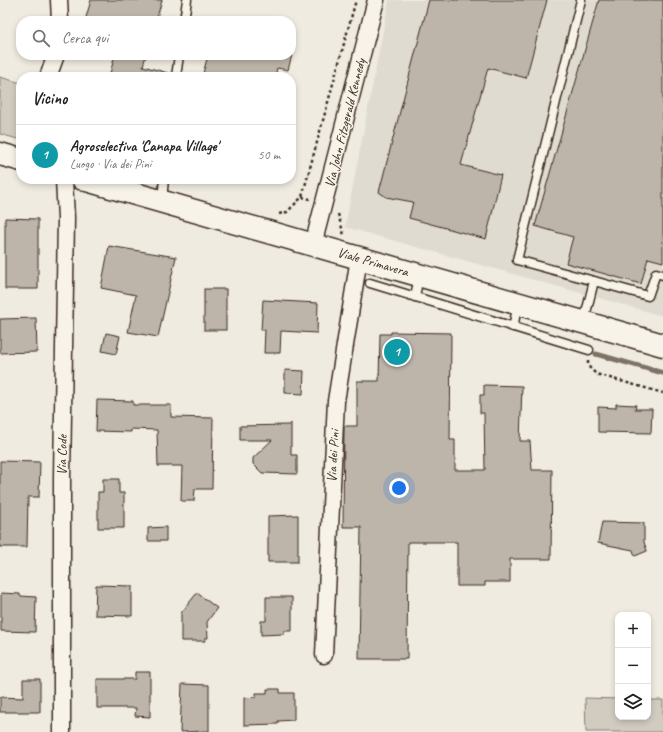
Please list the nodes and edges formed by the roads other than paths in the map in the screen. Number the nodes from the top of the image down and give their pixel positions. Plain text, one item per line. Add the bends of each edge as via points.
1 (59, 0) edge
2 (187, 0) edge
3 (376, 0) edge
4 (581, 0) edge
5 (60, 16) edge
6 (185, 16) edge
7 (54, 60) edge
8 (178, 60) edge
9 (50, 72) edge
10 (177, 72) edge
11 (0, 154) edge
12 (16, 159) edge
13 (64, 184) edge
14 (100, 184) edge
15 (163, 184) edge
16 (161, 202) junction
17 (313, 245) junction
18 (359, 258) junction
19 (419, 275) junction
20 (663, 275) edge
21 (594, 281) junction
22 (370, 284) dead end
23 (415, 297) junction
24 (518, 303) junction
25 (583, 322) junction
26 (513, 327) junction
27 (663, 345) edge
28 (589, 350) road end
29 (324, 655) dead end
30 (62, 732) edge

1 - 5 street
2 - 6 lane
3 - 17 street, Via John Fitzgerald Kennedy
4 - 21 lane via 517,260
7 - 9 street
8 - 10 lane
11 - 12 main road
13 - 30 street, Via Code
14 - 16 main road, Viale Primavera
15 - 16 lane
16 - 17 main road, Viale Primavera
17 - 18 main road, Viale Primavera
18 - 19 main road, Viale Primavera
18 - 29 street, Via dei Pini via 336,401
19 - 23 lane
19 - 24 main road, Viale Primavera
20 - 21 lane via 656,274 648,296
21 - 25 lane
22 - 23 lane
23 - 26 lane
24 - 25 main road, Viale Primavera
24 - 26 lane
25 - 27 main road, Viale Primavera
26 - 28 lane

